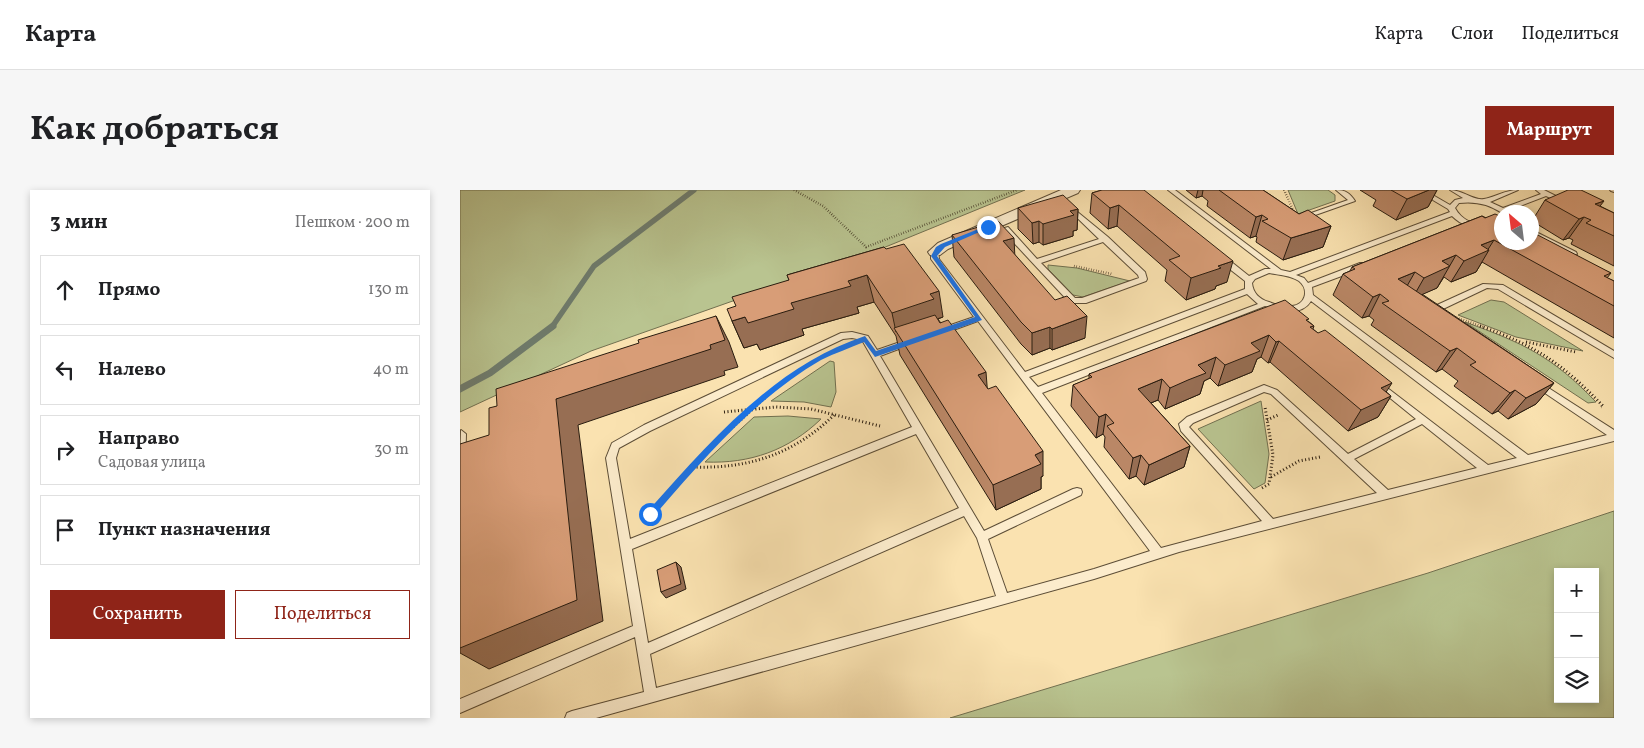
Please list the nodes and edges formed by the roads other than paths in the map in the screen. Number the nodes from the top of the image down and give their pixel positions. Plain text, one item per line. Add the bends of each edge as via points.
1 (1073, 190) edge
2 (1171, 190) edge
3 (1339, 190) edge
4 (1419, 190) edge
5 (1454, 190) edge
6 (1515, 190) edge
7 (1539, 190) edge
8 (1546, 194) junction
9 (1058, 196) junction
10 (1472, 200) junction
11 (1483, 202) junction
12 (1520, 205) edge
13 (1572, 206) edge
14 (1494, 208) edge
15 (1452, 211) junction
16 (1295, 219) edge
17 (998, 222) junction
18 (1469, 224) junction
19 (1460, 227) edge
20 (1494, 227) edge
21 (1487, 228) junction
22 (1494, 232) edge
23 (1539, 236) edge
24 (1105, 239) junction
25 (1212, 250) edge
26 (935, 252) joint
27 (1581, 258) edge
28 (1035, 262) junction
29 (1371, 262) edge
30 (1278, 271) junction
31 (1291, 274) junction
32 (1249, 280) junction
33 (1308, 286) junction
34 (1249, 290) junction
35 (1311, 296) junction
36 (1264, 304) junction
37 (1285, 309) junction
38 (979, 318) junction
39 (1442, 319) edge
40 (1300, 321) edge
41 (936, 333) edge
42 (918, 339) edge
43 (875, 354) junction
44 (1614, 355) edge
45 (1023, 376) junction
46 (1369, 376) edge
47 (1530, 379) edge
48 (1036, 392) junction
49 (1423, 420) junction
50 (918, 429) junction
51 (461, 434) edge
52 (1614, 436) edge
53 (1344, 456) junction
54 (1526, 459) junction
55 (460, 469) edge
56 (1486, 469) junction
57 (1077, 492) dead end
58 (1386, 495) junction
59 (966, 510) junction
60 (1271, 524) junction
61 (982, 537) junction
62 (626, 546) junction
63 (1158, 553) junction
64 (1003, 599) junction
65 (640, 629) junction
66 (643, 650) junction
67 (651, 696) junction
68 (460, 706) edge
69 (572, 718) edge

1 - 9 street
2 - 30 lane
3 - 16 lane via 1352,201
4 - 15 lane
5 - 10 lane
6 - 11 lane
7 - 8 lane
8 - 12 lane
8 - 13 lane
9 - 17 street
9 - 24 lane
10 - 11 lane
10 - 15 lane via 1457,201
11 - 14 lane
15 - 18 lane
15 - 31 lane
17 - 26 street
17 - 28 lane
18 - 19 lane
18 - 21 lane
20 - 21 lane
21 - 22 lane
23 - 27 lane
24 - 28 lane
24 - 28 lane via 1142,274 1143,279 1077,302 1070,299
25 - 32 lane
26 - 38 lane via 935,259
29 - 33 lane
30 - 31 lane
30 - 32 lane via 1258,273
31 - 33 lane
32 - 34 lane
33 - 35 lane
34 - 36 lane
34 - 45 lane
35 - 37 lane via 1301,307
35 - 54 lane
36 - 37 lane
36 - 48 lane
37 - 40 lane
38 - 41 lane
38 - 45 lane
39 - 44 lane via 1436,310 1486,286 1500,287
42 - 43 lane
43 - 50 lane
43 - 62 lane via 865,338 852,335 828,340 615,446 611,458
45 - 48 lane
46 - 49 lane
47 - 52 lane
48 - 63 lane
49 - 53 lane
49 - 56 lane
50 - 59 lane
50 - 62 lane
51 - 55 lane
52 - 54 lane
53 - 58 lane
53 - 60 lane via 1274,392 1262,389 1184,424 1187,432
54 - 56 lane
56 - 58 lane
57 - 61 lane
58 - 60 lane
59 - 61 lane
59 - 66 lane
60 - 63 lane
61 - 64 lane
62 - 65 lane
63 - 64 lane
64 - 67 lane
65 - 66 lane
65 - 68 lane
66 - 67 lane
67 - 69 lane

